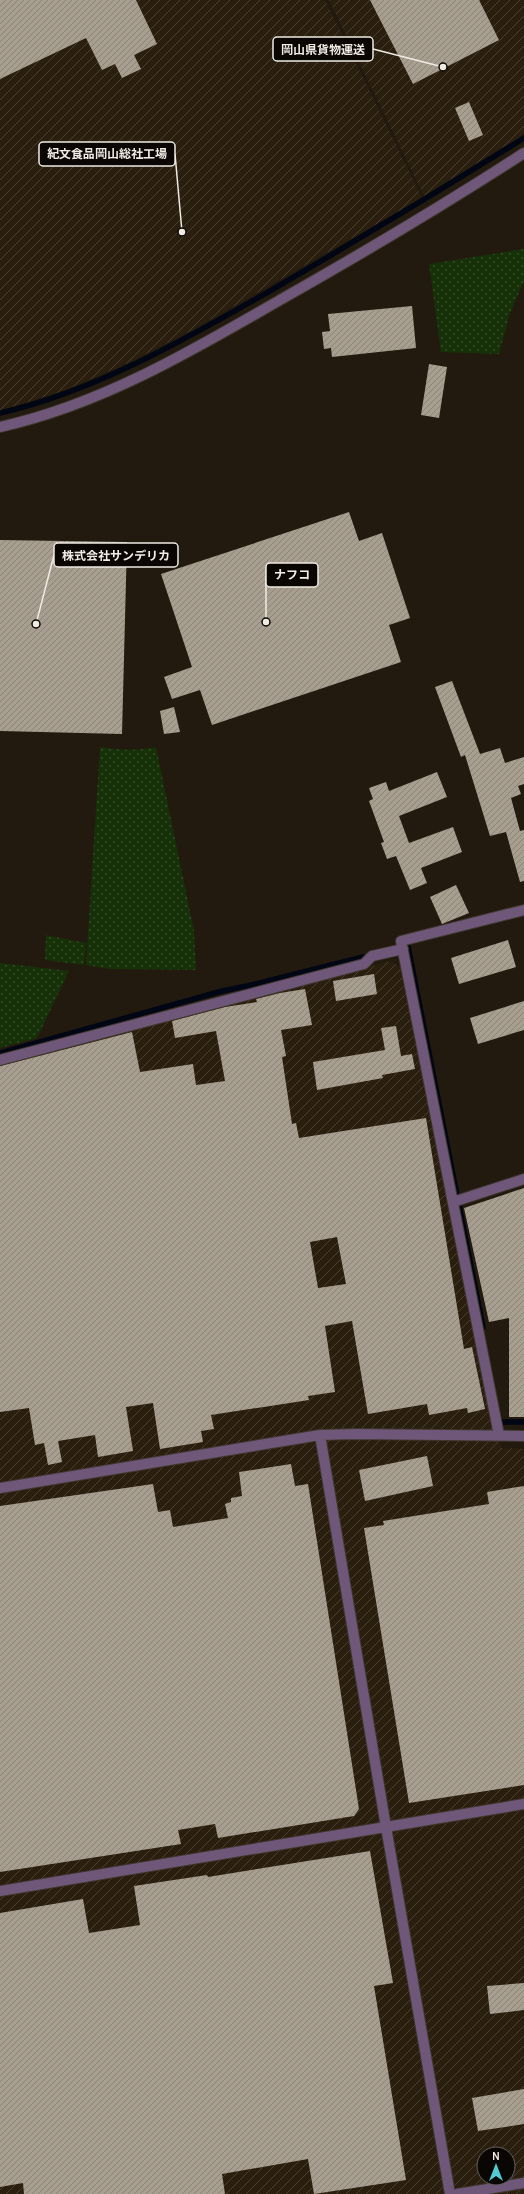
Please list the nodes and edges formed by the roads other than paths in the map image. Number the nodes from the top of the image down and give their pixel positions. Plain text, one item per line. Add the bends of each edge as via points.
1 (524, 153) edge
2 (0, 427) edge
3 (524, 910) edge
4 (403, 949) junction
5 (0, 1060) edge
6 (524, 1179) edge
7 (457, 1201) junction
8 (320, 1435) junction
9 (499, 1435) junction
10 (524, 1436) edge
11 (0, 1488) edge
12 (524, 1804) edge
13 (386, 1827) junction
14 (0, 1891) edge
15 (524, 2183) edge
16 (450, 2194) edge
17 (457, 2194) edge

1 - 2 street via 378,244 233,328 92,397 56,411
3 - 4 street via 401,941
4 - 5 street via 372,956 364,964
4 - 7 street
6 - 7 street
7 - 9 street
8 - 9 street
8 - 11 street
8 - 13 street
9 - 10 street
12 - 13 street
13 - 14 street
13 - 16 street
15 - 17 street

